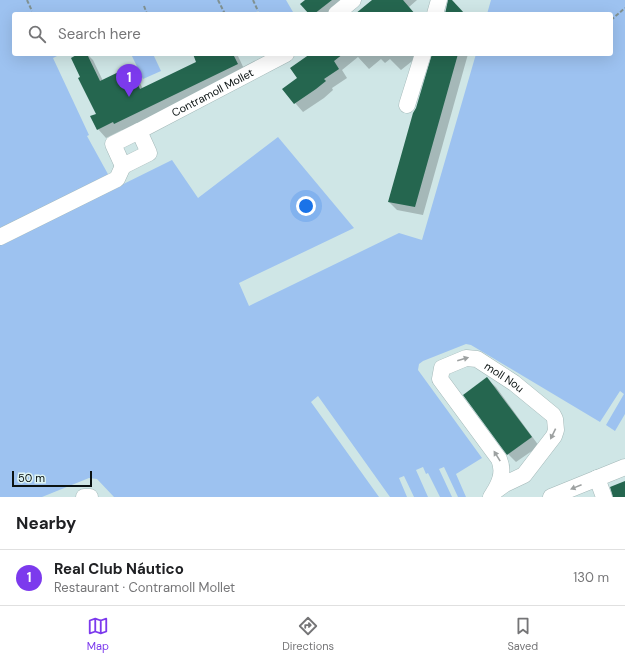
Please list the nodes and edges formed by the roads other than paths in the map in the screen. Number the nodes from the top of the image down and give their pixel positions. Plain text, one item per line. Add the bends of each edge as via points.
1 (353, 0) edge
2 (439, 0) edge
3 (338, 12) edge
4 (436, 12) edge
5 (282, 56) edge
6 (422, 56) edge
7 (407, 105) dead end
8 (139, 131) junction
9 (123, 166) junction
10 (0, 237) edge
11 (625, 467) edge
12 (597, 478) junction
13 (493, 494) edge
14 (84, 497) edge
15 (90, 497) edge
16 (551, 497) edge
17 (604, 497) edge

1 - 3 street
2 - 4 street
5 - 8 street, Contramoll Mollet
6 - 7 street
8 - 9 street via 149,153
8 - 9 street, Contramoll Mollet via 113,144
9 - 10 street via 117,179
11 - 12 street
12 -> 16 street
12 - 17 street
13 -> 13 street, moll Nou via 502,472 499,459 440,379 442,368 466,358 481,361 514,383 553,415 557,423 554,436 524,475 505,484
14 - 15 street

